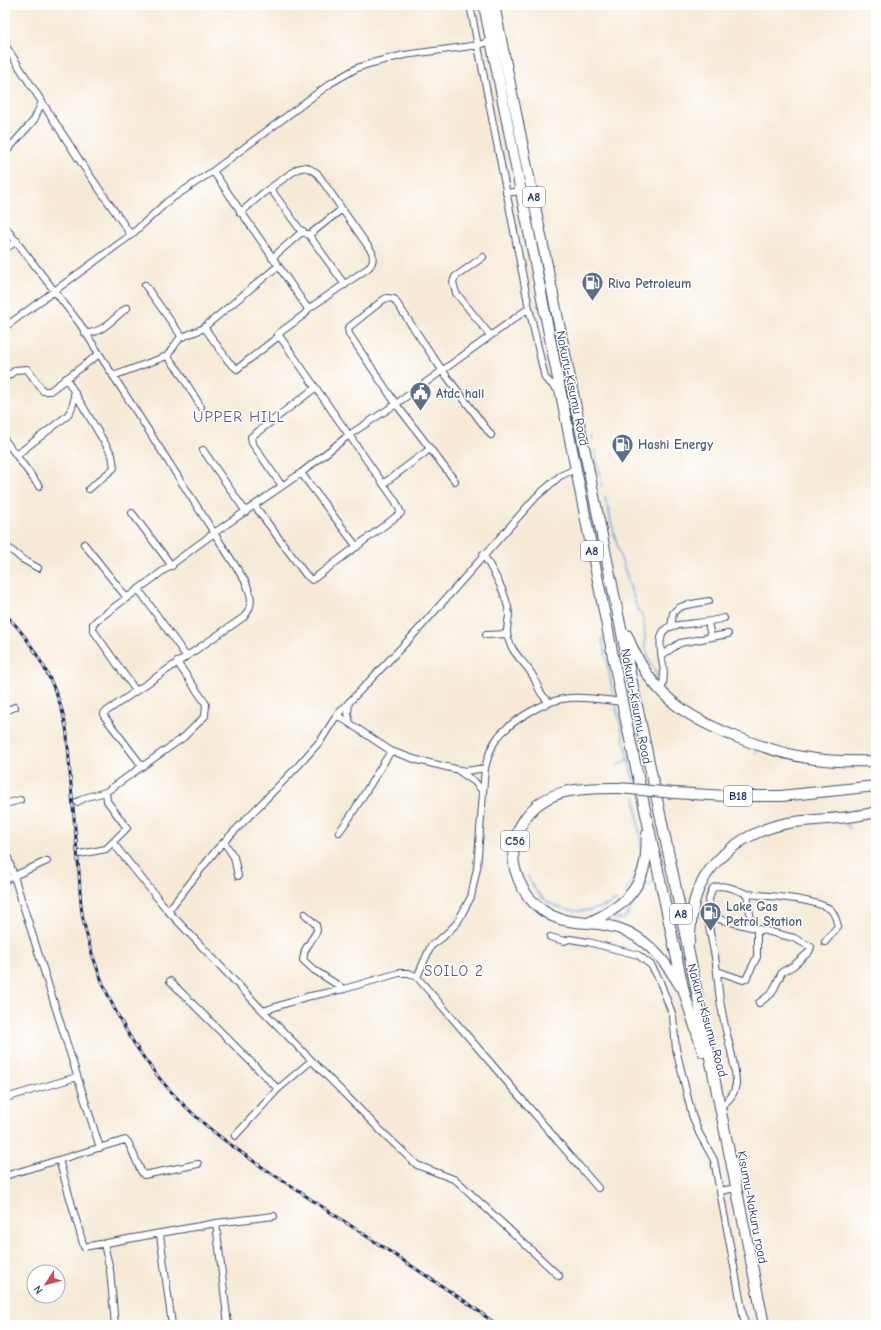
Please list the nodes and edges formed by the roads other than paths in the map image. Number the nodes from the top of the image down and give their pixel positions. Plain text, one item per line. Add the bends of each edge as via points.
1 (470, 5) edge
2 (484, 5) edge
3 (494, 5) edge
4 (491, 41) junction
5 (5, 45) edge
6 (479, 45) junction
7 (42, 102) junction
8 (5, 153) edge
9 (213, 171) junction
10 (270, 188) junction
11 (520, 191) junction
12 (506, 193) junction
13 (342, 208) junction
14 (240, 213) junction
15 (5, 227) edge
16 (306, 233) junction
17 (131, 235) junction
18 (17, 241) junction
19 (5, 249) edge
20 (483, 257) dead end
21 (272, 258) junction
22 (278, 266) junction
23 (146, 285) dead end
24 (344, 285) junction
25 (56, 291) junction
26 (127, 308) dead end
27 (528, 308) junction
28 (308, 309) junction
29 (5, 327) edge
30 (204, 327) junction
31 (85, 333) junction
32 (490, 335) junction
33 (279, 336) junction
34 (182, 337) junction
35 (99, 354) junction
36 (167, 356) junction
37 (442, 370) junction
38 (113, 376) junction
39 (5, 378) edge
40 (66, 378) junction
41 (315, 388) junction
42 (73, 390) junction
43 (560, 392) junction
44 (396, 404) junction
45 (201, 407) dead end
46 (349, 435) junction
47 (491, 435) dead end
48 (5, 440) edge
49 (8, 449) edge
50 (430, 449) junction
51 (203, 450) dead end
52 (16, 455) junction
53 (575, 469) junction
54 (301, 472) junction
55 (455, 481) dead end
56 (383, 484) junction
57 (39, 486) dead end
58 (282, 486) junction
59 (90, 489) dead end
60 (255, 506) junction
61 (246, 512) junction
62 (132, 513) dead end
63 (214, 533) junction
64 (84, 544) dead end
65 (5, 545) edge
66 (357, 547) junction
67 (483, 554) junction
68 (172, 566) junction
69 (38, 568) dead end
70 (139, 590) junction
71 (126, 598) junction
72 (709, 601) dead end
73 (619, 612) junction
74 (724, 618) dead end
75 (708, 622) junction
76 (671, 627) junction
77 (507, 634) junction
78 (728, 634) dead end
79 (486, 635) dead end
80 (711, 637) junction
81 (186, 656) junction
82 (662, 656) junction
83 (177, 662) junction
84 (136, 691) junction
85 (661, 691) junction
86 (349, 702) junction
87 (550, 702) junction
88 (622, 702) junction
89 (14, 707) dead end
90 (5, 711) edge
91 (337, 715) junction
92 (350, 724) junction
93 (391, 751) junction
94 (876, 761) edge
95 (142, 766) junction
96 (485, 768) junction
97 (455, 769) junction
98 (876, 786) edge
99 (619, 788) joint
100 (106, 792) junction
101 (483, 792) junction
102 (802, 794) junction
103 (876, 794) edge
104 (20, 800) dead end
105 (77, 802) dead end
106 (5, 804) edge
107 (876, 812) edge
108 (648, 823) junction
109 (339, 832) dead end
110 (224, 842) junction
111 (113, 843) junction
112 (5, 848) edge
113 (80, 854) dead end
114 (47, 860) dead end
115 (238, 876) dead end
116 (14, 877) junction
117 (5, 880) edge
118 (747, 894) junction
119 (168, 911) junction
120 (305, 914) dead end
121 (707, 916) junction
122 (590, 922) junction
123 (755, 928) junction
124 (550, 937) dead end
125 (825, 942) dead end
126 (688, 954) junction
127 (717, 971) junction
128 (417, 977) junction
129 (170, 981) dead end
130 (344, 989) junction
131 (684, 992) junction
132 (759, 1003) dead end
133 (263, 1011) junction
134 (311, 1061) junction
135 (77, 1077) junction
136 (278, 1089) junction
137 (716, 1094) junction
138 (5, 1098) edge
139 (719, 1107) junction
140 (235, 1136) dead end
141 (100, 1148) junction
142 (58, 1160) junction
143 (198, 1164) dead end
144 (5, 1176) edge
145 (598, 1188) dead end
146 (736, 1188) junction
147 (720, 1191) junction
148 (274, 1216) dead end
149 (216, 1223) junction
150 (160, 1234) junction
151 (104, 1244) junction
152 (559, 1276) dead end
153 (115, 1325) edge
154 (172, 1325) edge
155 (228, 1325) edge
156 (744, 1325) edge
157 (764, 1325) edge

1 - 6 street
2 - 4 highway, Nakuru-Kisumu Road / A8
3 - 73 highway, Nakuru-Kisumu Road / A8
4 - 6 street
4 - 11 highway, Nakuru-Kisumu Road / A8
5 - 7 street
6 - 9 street via 404,55 358,68 331,83
6 - 12 street
7 - 8 street via 34,120
7 - 17 street
9 - 14 street
9 - 17 street via 168,201
10 - 13 street via 297,169 306,167 317,172
10 - 14 street
10 - 16 street
11 - 12 street
11 - 43 highway, Nakuru-Kisumu Road / A8
12 - 27 street
13 - 16 street
13 - 24 street via 374,258 367,269
14 - 21 street
15 - 18 street
16 - 21 street
16 - 24 street
17 - 25 street
18 - 19 street
18 - 25 street
20 - 32 street via 455,277 453,282 456,293
21 - 22 street
22 - 28 street
22 - 30 street
23 - 34 street
24 - 28 street
25 - 29 street
25 - 31 street
26 - 31 street via 97,331
27 - 32 street
27 - 43 street via 546,378
28 - 33 street via 280,332
30 - 33 street via 237,369
30 - 34 street
31 - 35 street
32 - 37 street
33 - 41 street
34 - 36 street
35 - 38 street
35 - 40 street
36 - 38 street
36 - 45 street
37 - 44 street
37 - 44 street via 396,302 387,298 378,304 351,324 348,331
37 - 47 street
38 - 63 street
39 - 40 street via 16,370 27,369 46,392
40 - 42 street
41 - 46 street
41 - 58 street via 251,437 252,443
42 - 52 street via 75,401 67,416
42 - 59 street via 114,462 114,468 109,474
43 - 53 highway, Nakuru-Kisumu Road / A8
44 - 46 street
44 - 50 street
46 - 54 street
46 - 56 street
48 - 49 street
49 - 52 street
50 - 55 street
50 - 56 street
51 - 61 street
52 - 57 street
53 - 67 street via 550,483
53 - 88 highway, Nakuru-Kisumu Road / A8
54 - 58 street
54 - 66 street
56 - 66 street via 398,505 400,513
58 - 60 street
60 - 61 street
60 - 66 street via 311,579
61 - 63 street
62 - 68 street
63 - 68 street
63 - 81 street via 245,581 252,595 251,606 244,617
64 - 71 street
65 - 69 street
67 - 77 street via 507,605
67 - 86 street via 418,630
68 - 70 street
70 - 71 street
70 - 81 street
71 - 84 street via 97,620 93,624 93,630
72 - 76 street via 678,608 673,613
73 - 85 highway via 640,663
73 - 126 highway, Nakuru-Kisumu Road / A8
74 - 75 street
75 - 76 street
75 - 80 street
76 - 82 street via 664,631 662,636
77 - 79 street
77 - 87 street via 511,646 534,677 542,695
78 - 80 street
80 - 82 street via 680,643
81 - 83 street
82 - 85 street via 664,680
83 - 84 street
83 - 95 street via 206,704 205,716 184,737
84 - 95 street via 104,715
85 - 94 highway via 683,711 705,724 779,753 817,761
86 - 91 street
86 - 92 street
87 - 88 street via 570,698
87 - 96 street via 536,708 504,731 493,744
88 - 108 highway, Nakuru-Kisumu Road / A8
89 - 90 street
91 - 92 street
91 - 110 street via 298,766
92 - 93 street
93 - 97 street
93 - 109 street
95 - 100 street
96 - 97 street via 466,771
96 - 101 street
97 - 101 street via 475,782
98 - 102 highway, B18
99 - 102 highway, B18, bridge via 728,796
99 - 122 highway, C56 via 576,789 552,796 526,816 515,839 516,873 522,887 534,903 553,916 568,921
100 - 105 street
100 - 111 street via 107,801 127,828
101 - 128 street via 477,868 471,898 457,923 431,946
102 - 103 highway, B18
104 - 106 street
107 - 126 highway via 838,820 774,826 737,843 710,871 698,892 692,913
108 - 122 highway via 646,860 637,887 620,905
108 - 131 highway, Nakuru-Kisumu Road / A8
110 - 115 street via 234,857
110 - 119 street
111 - 113 street via 104,850
111 - 119 street
112 - 116 street
114 - 116 street
116 - 117 street
116 - 135 street
118 - 121 street via 731,888 714,887 707,906
118 - 123 street
118 - 125 street via 805,901 829,909 834,914 838,926
119 - 133 street
120 - 130 street via 316,925 317,931 305,950 303,960
121 - 123 street
121 - 127 street
122 - 131 highway via 618,928 645,942 659,955
123 - 127 street via 757,957 746,979
123 - 132 street via 794,938 812,949 782,972 772,993
124 - 147 street via 626,951 650,965 669,1003 685,1090 699,1133 714,1160
126 - 137 highway, Nakuru-Kisumu Road / A8
127 - 139 street via 721,1011 736,1084 732,1096
128 - 130 street via 409,973 399,974
128 - 145 street
129 - 136 street
130 - 133 street via 306,997
131 - 137 highway, Nakuru-Kisumu Road / A8
133 - 134 street
134 - 136 street
134 - 152 street via 417,1165 456,1180
135 - 138 street
135 - 141 street
136 - 140 street
137 - 139 highway, Kisumu-Nakuru road / A8
139 - 146 highway, Kisumu-Nakuru road / A8
141 - 142 street
141 - 143 street via 125,1140 144,1175
142 - 144 street
142 - 151 street via 84,1247
146 - 147 street
146 - 157 highway, Kisumu-Nakuru road / A8
147 - 156 street
148 - 149 street
149 - 150 street
149 - 155 street
150 - 151 street
150 - 154 street
151 - 153 street via 110,1270

